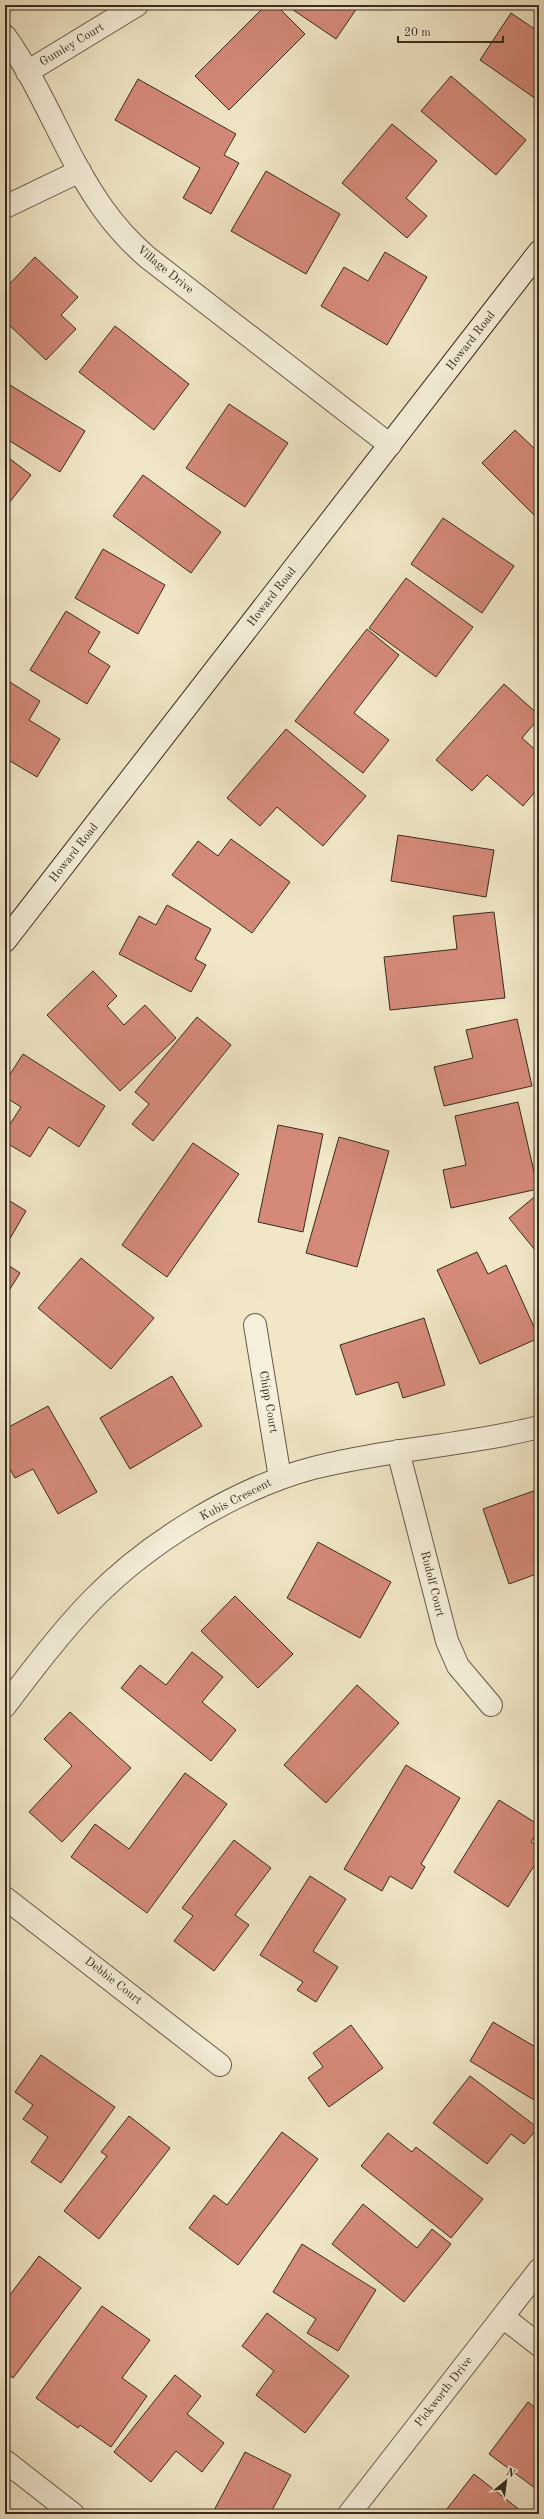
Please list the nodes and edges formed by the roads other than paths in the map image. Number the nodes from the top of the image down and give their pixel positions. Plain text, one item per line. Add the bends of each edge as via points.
1 (137, 5) edge
2 (5, 36) edge
3 (27, 72) junction
4 (80, 171) junction
5 (5, 207) edge
6 (539, 252) edge
7 (390, 445) junction
8 (5, 941) edge
9 (255, 1325) dead end
10 (539, 1427) edge
11 (398, 1451) junction
12 (280, 1478) junction
13 (491, 1705) dead end
14 (5, 1706) edge
15 (5, 1898) edge
16 (220, 2065) dead end
17 (539, 2270) edge
18 (503, 2317) junction
19 (539, 2345) edge
20 (5, 2461) edge
21 (73, 2514) edge
22 (349, 2514) edge

1 - 3 street, Gumley Court
2 - 3 street, Village Drive
3 - 4 street, Village Drive
4 - 5 street
4 - 7 street, Village Drive via 104,210 147,257
6 - 7 street, Howard Road
7 - 8 street, Howard Road
9 - 12 street, Chipp Court
10 - 11 street, Kubis Crescent via 507,1435
11 - 12 street, Kubis Crescent via 313,1468
11 - 13 street, Rudolf Court via 447,1641 458,1666
12 - 14 street, Kubis Crescent via 211,1512 166,1539 128,1567 65,1630
15 - 16 street, Debbie Court
17 - 18 street, Pickworth Drive
18 - 19 street
18 - 22 street, Pickworth Drive
20 - 21 street

